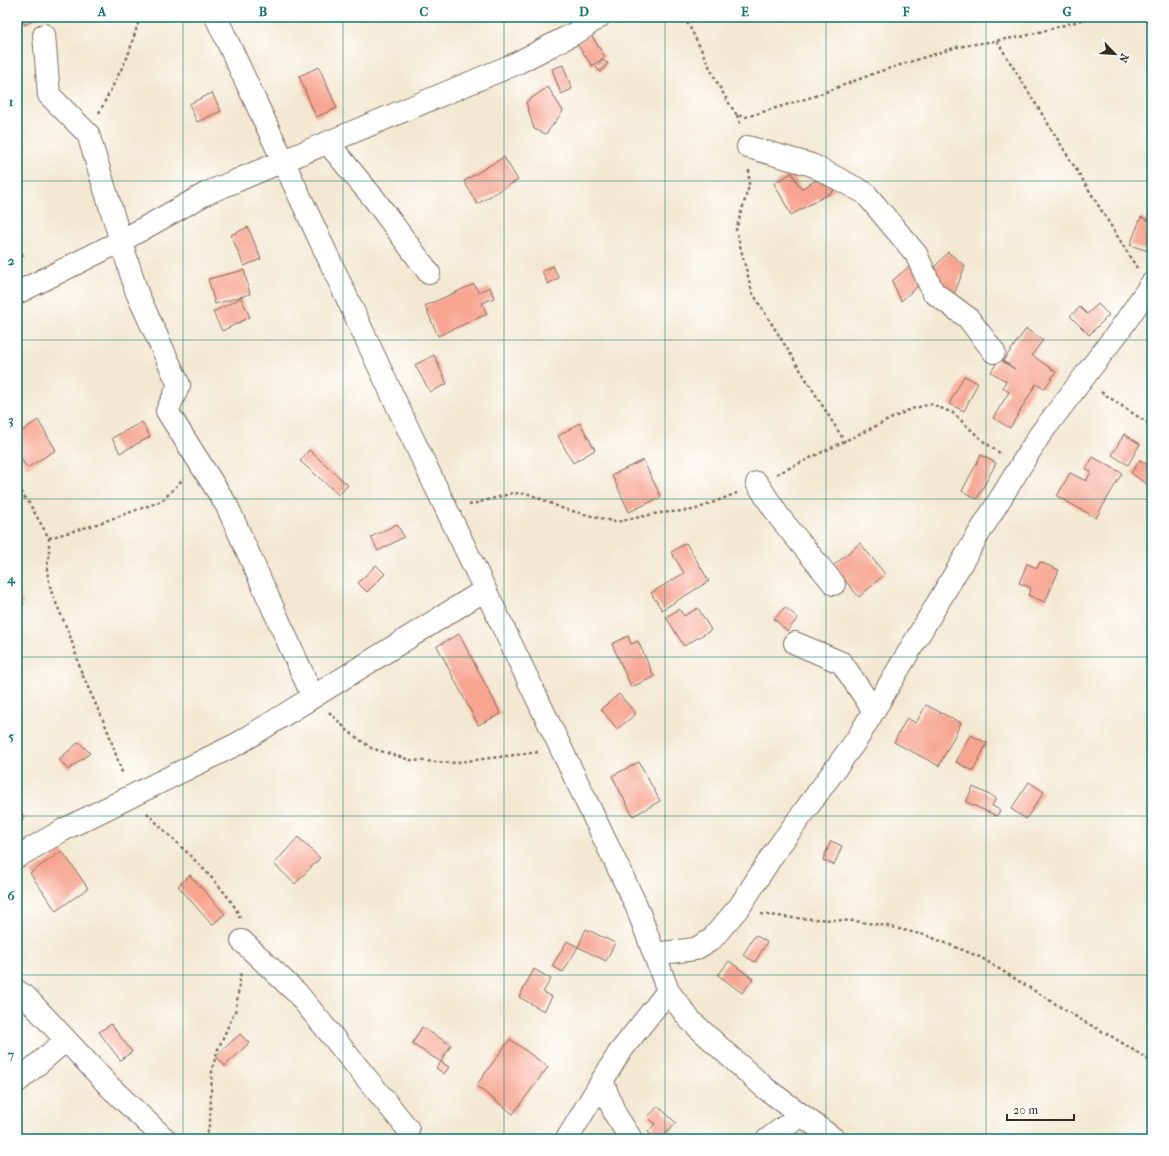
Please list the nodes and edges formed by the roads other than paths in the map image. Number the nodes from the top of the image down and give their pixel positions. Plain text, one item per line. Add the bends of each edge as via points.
1 (216, 17) edge
2 (600, 17) edge
3 (44, 35) dead end
4 (328, 143) junction
5 (748, 147) road end
6 (282, 163) junction
7 (121, 241) junction
8 (429, 273) dead end
9 (1151, 285) edge
10 (17, 293) edge
11 (994, 352) dead end
12 (757, 483) dead end
13 (834, 584) dead end
14 (485, 590) junction
15 (795, 643) dead end
16 (313, 697) junction
17 (874, 711) junction
18 (17, 857) edge
19 (242, 941) road end
20 (654, 954) junction
21 (17, 991) edge
22 (668, 991) junction
23 (66, 1040) junction
24 (602, 1080) junction
25 (17, 1082) edge
26 (801, 1115) junction
27 (408, 1129) dead end
28 (165, 1139) edge
29 (567, 1139) edge
30 (631, 1139) edge
31 (768, 1139) edge
32 (834, 1139) edge

1 - 6 street
2 - 4 street via 579,31 515,64
3 - 7 street via 49,95 88,134
4 - 6 street
4 - 8 street via 375,200
5 - 11 street via 812,165 865,193 916,254 933,292 968,318
6 - 7 street via 207,193
6 - 14 street
7 - 10 street
7 - 16 street via 138,293 179,384 167,411 198,464 227,506
9 - 17 street via 1035,443
12 - 13 street via 780,518
14 - 16 street
14 - 20 street via 636,905
15 - 17 street via 842,663
16 - 18 street via 240,743 63,830
17 - 20 street via 853,745 774,853 737,909 711,940 695,949
19 - 27 street via 297,993
20 - 22 street
21 - 23 street via 26,997
22 - 24 street via 619,1053
22 - 26 street via 690,1020 766,1088
23 - 25 street
23 - 28 street via 110,1087
24 - 29 street
24 - 30 street via 616,1114
26 - 31 street
26 - 32 street

